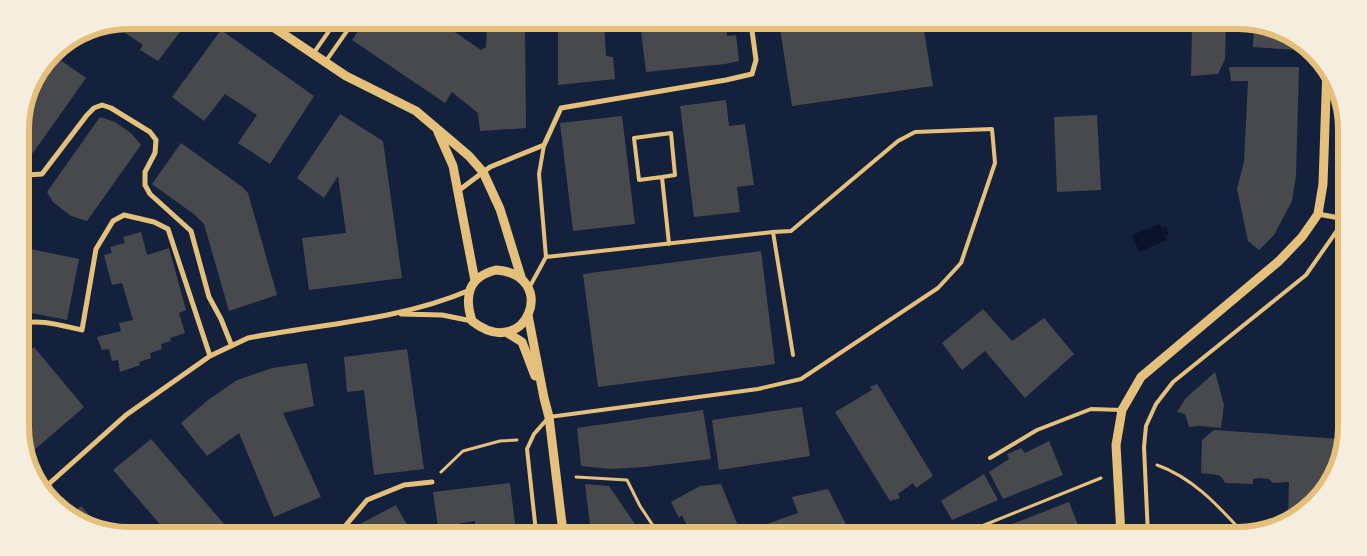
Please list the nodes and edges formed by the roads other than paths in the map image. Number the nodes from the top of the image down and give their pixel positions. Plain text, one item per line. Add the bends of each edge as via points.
1 (276, 29) edge
2 (330, 29) edge
3 (348, 29) edge
4 (753, 29) edge
5 (313, 54) junction
6 (325, 63) junction
7 (1326, 80) edge
8 (436, 127) junction
9 (544, 145) junction
10 (483, 172) junction
11 (29, 175) edge
12 (662, 177) junction
13 (458, 190) junction
14 (1318, 214) junction
15 (1338, 218) edge
16 (1338, 229) edge
17 (772, 232) junction
18 (669, 244) junction
19 (546, 257) junction
20 (522, 280) junction
21 (475, 281) junction
22 (529, 288) junction
23 (470, 290) junction
24 (395, 314) junction
25 (528, 315) junction
26 (472, 321) junction
27 (29, 322) edge
28 (506, 332) junction
29 (231, 344) junction
30 (793, 355) dead end
31 (210, 356) junction
32 (544, 398) junction
33 (1122, 410) junction
34 (549, 417) junction
35 (990, 458) dead end
36 (432, 482) road end
37 (47, 485) edge
38 (344, 527) edge
39 (535, 527) edge
40 (562, 527) edge
41 (1121, 527) edge
42 (1148, 527) edge

1 - 5 street
2 - 5 lane
3 - 6 lane
4 - 9 street via 756,60 752,74 561,108
5 - 6 street
6 - 8 street via 356,82 404,104
7 - 14 street via 1323,184
8 - 10 street
8 - 13 street via 453,166
9 - 10 street
9 - 19 lane via 539,174
10 - 13 street
10 - 20 street via 500,209
11 - 29 street via 42,174 87,115 102,105 150,132 156,140 155,153 145,172 145,185 150,194 191,231 209,297
12 - 12 lane via 639,180 634,138 671,133 675,175
12 - 18 lane
13 - 21 street
14 - 15 street
14 - 33 street via 1279,261 1141,377
16 - 42 lane via 1306,275 1173,382 1156,404 1146,426 1144,447
17 - 18 lane
17 - 30 lane
17 - 34 lane via 791,231 898,141 915,132 992,129 996,163 961,264 938,288 801,379 758,390
18 - 19 lane
19 - 22 lane
20 - 21 street via 507,271 496,270
20 - 22 street
21 - 23 street
22 - 25 street
23 - 24 street
23 - 26 street via 467,301
24 - 26 street via 442,315
24 - 29 street via 258,336
25 - 28 street via 520,327
25 - 32 street
26 - 28 street via 488,331
27 - 31 street via 82,330 96,249 113,221 124,215 168,229
28 - 32 street via 522,342
29 - 31 street
31 - 37 street via 126,415
32 - 34 street
33 - 35 lane via 1091,409 1037,430
33 - 41 street via 1116,445
34 - 39 lane via 534,434 527,449
34 - 40 street
36 - 38 street via 404,485 367,500

